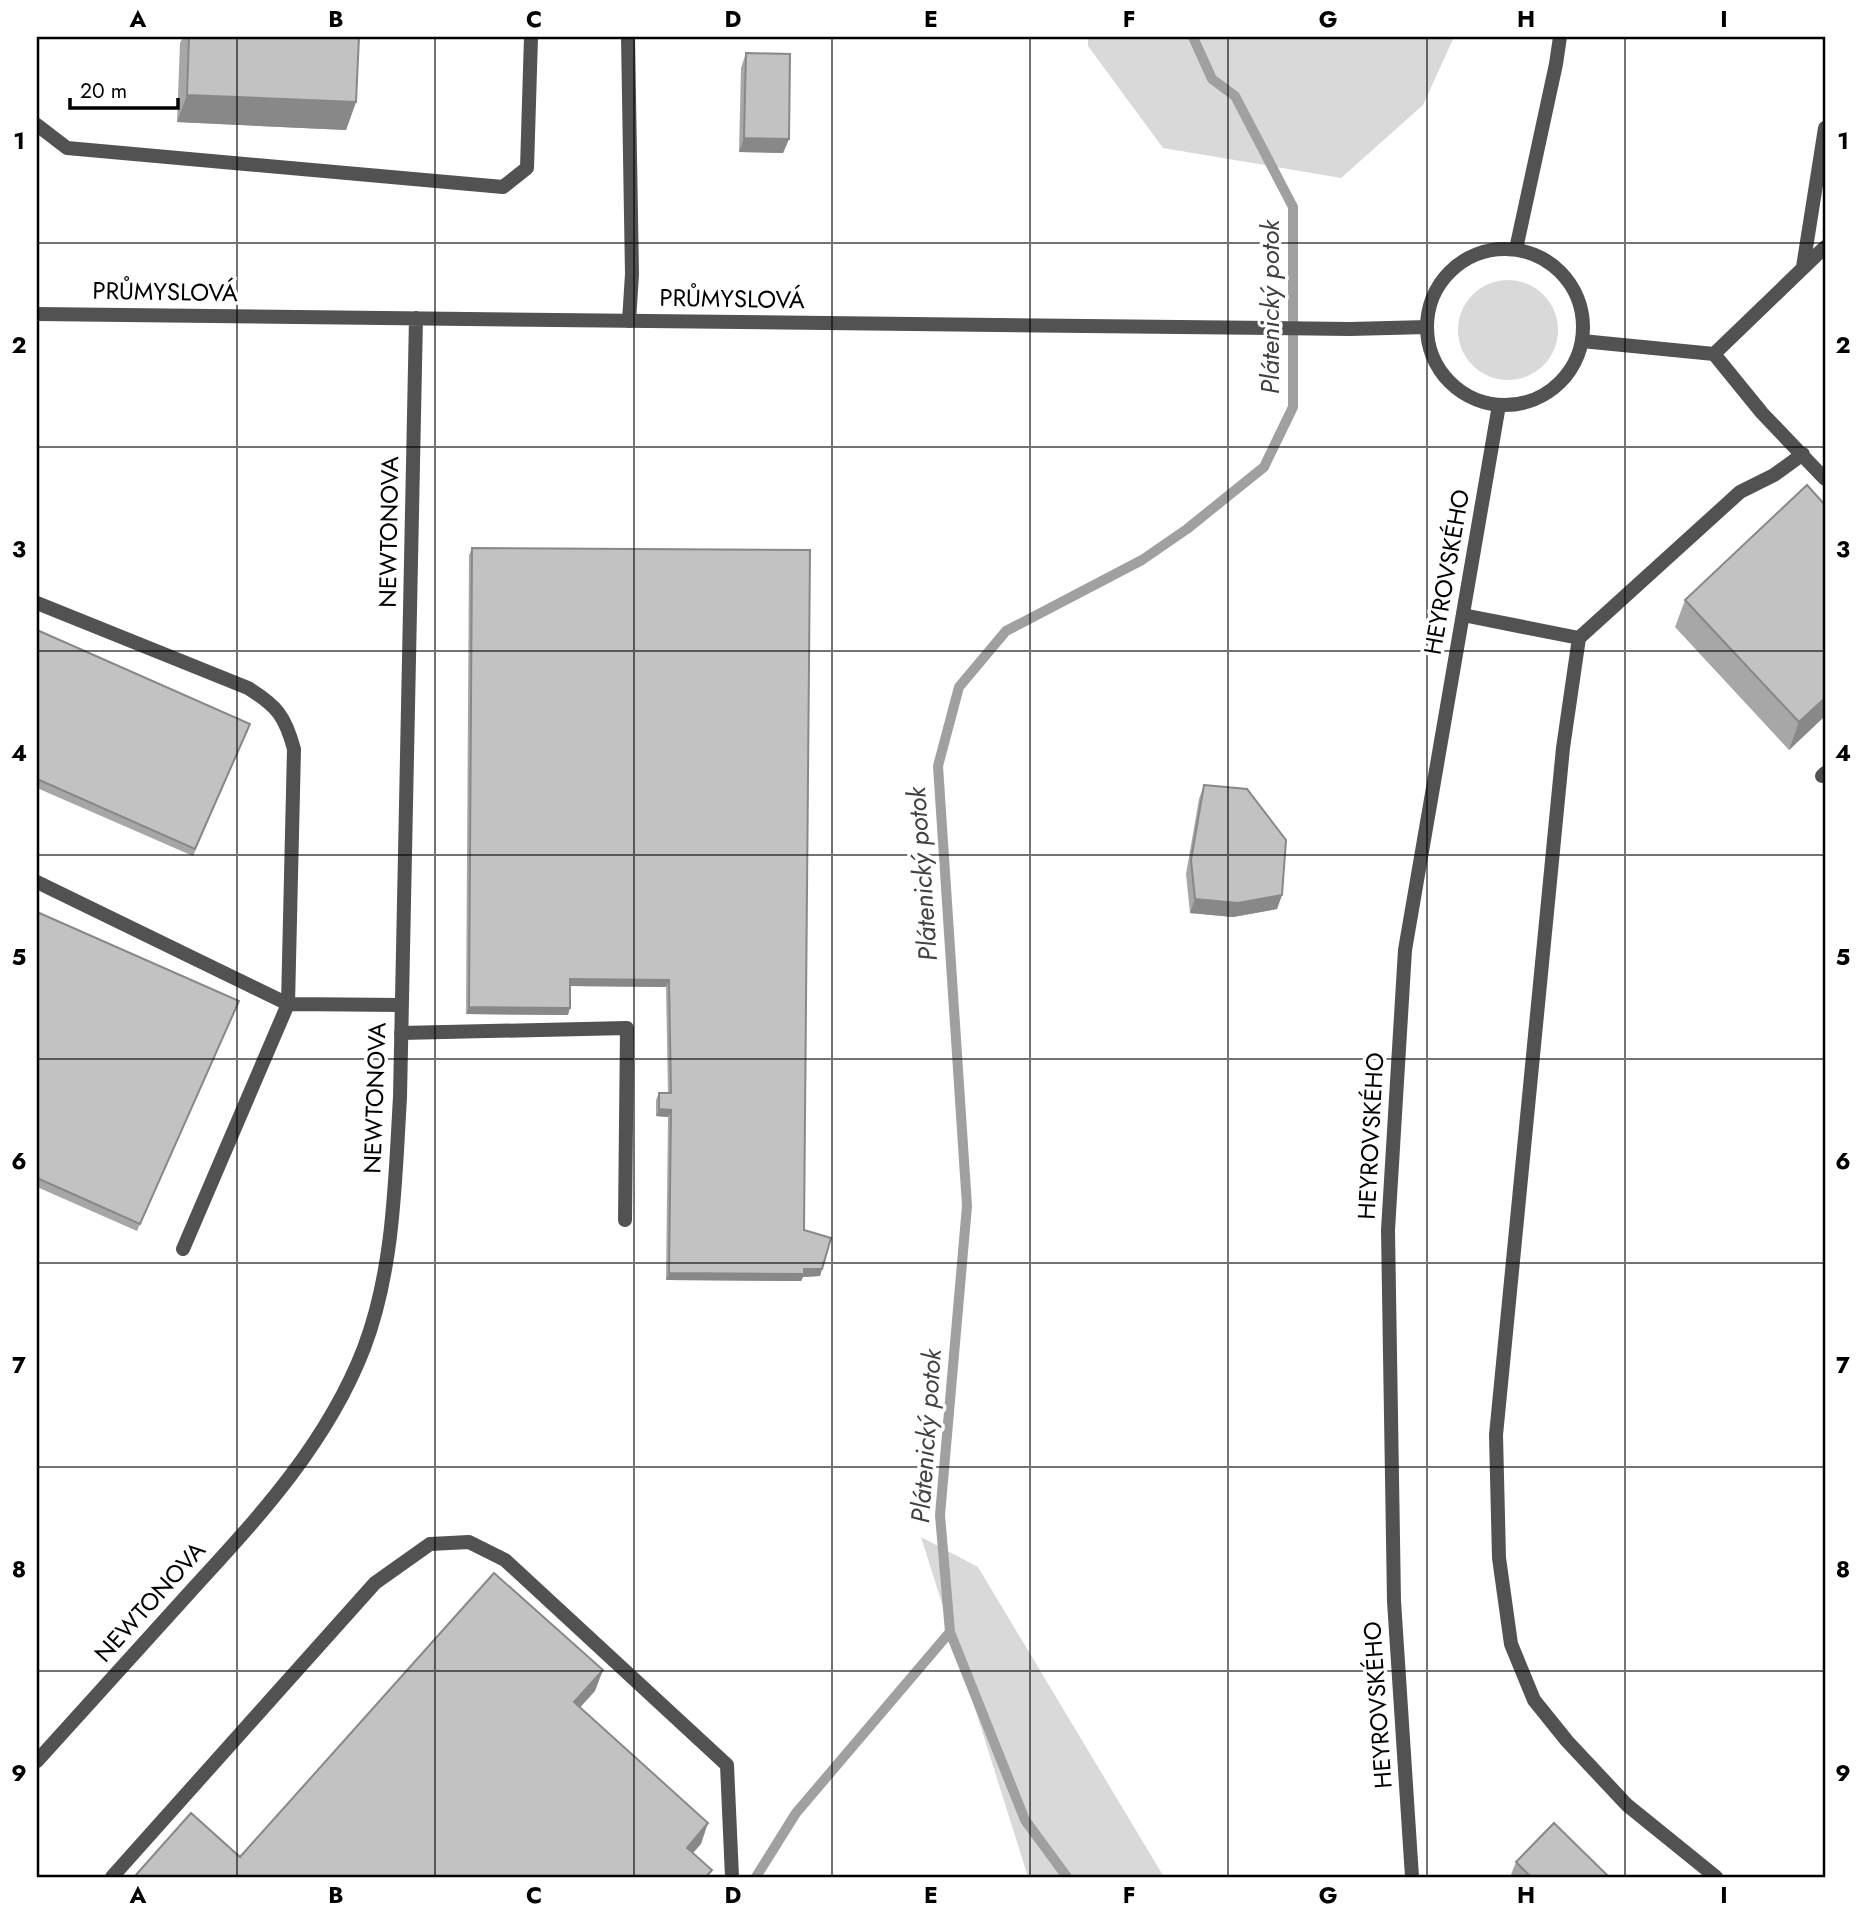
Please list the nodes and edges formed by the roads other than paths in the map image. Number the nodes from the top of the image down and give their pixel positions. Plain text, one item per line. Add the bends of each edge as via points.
1 (531, 37) edge
2 (628, 37) edge
3 (1560, 37) edge
4 (37, 125) edge
5 (1825, 128) edge
6 (1825, 247) edge
7 (1516, 249) junction
8 (1804, 267) junction
9 (37, 314) edge
10 (416, 318) junction
11 (629, 321) junction
12 (1427, 327) junction
13 (1583, 341) junction
14 (1714, 354) junction
15 (1499, 405) junction
16 (1803, 454) junction
17 (1825, 479) edge
18 (37, 603) edge
19 (1463, 615) junction
20 (1579, 638) junction
21 (37, 882) edge
22 (288, 1004) junction
23 (401, 1005) junction
24 (401, 1033) junction
25 (625, 1220) dead end
26 (183, 1249) dead end
27 (37, 1760) edge
28 (112, 1877) edge
29 (732, 1877) edge
30 (1412, 1877) edge
31 (1716, 1877) edge

1 - 4 street via 527,168 503,187 67,148
2 - 11 street
3 - 7 street
5 - 8 street
6 - 8 street
7 - 12 street via 1483,251 1454,268 1434,294
7 - 13 street via 1546,259 1569,281 1582,309
8 - 14 street
9 - 10 street, PRŮMYSLOVÁ
10 - 11 street, PRŮMYSLOVÁ
10 - 23 street, NEWTONOVA
11 - 12 street, PRŮMYSLOVÁ
12 - 15 street via 1432,355 1448,380 1471,397
13 - 14 street
13 - 15 street via 1570,371 1546,393
14 - 16 street
15 - 19 street, HEYROVSKÉHO
16 - 17 street
16 - 20 street via 1740,492
18 - 22 street via 248,688 269,701 287,723 294,749
19 - 20 street
19 - 30 street, HEYROVSKÉHO via 1405,950 1388,1230 1394,1601
20 - 31 street via 1563,748 1496,1435 1499,1558 1511,1644 1534,1700 1627,1805
21 - 22 street
22 - 23 street
22 - 26 street
23 - 24 street, NEWTONOVA
24 - 25 street via 627,1028
24 - 27 street, NEWTONOVA via 393,1212 381,1288 364,1348 340,1399 310,1451 261,1514
28 - 29 street via 375,1583 430,1544 469,1542 505,1560 727,1765

